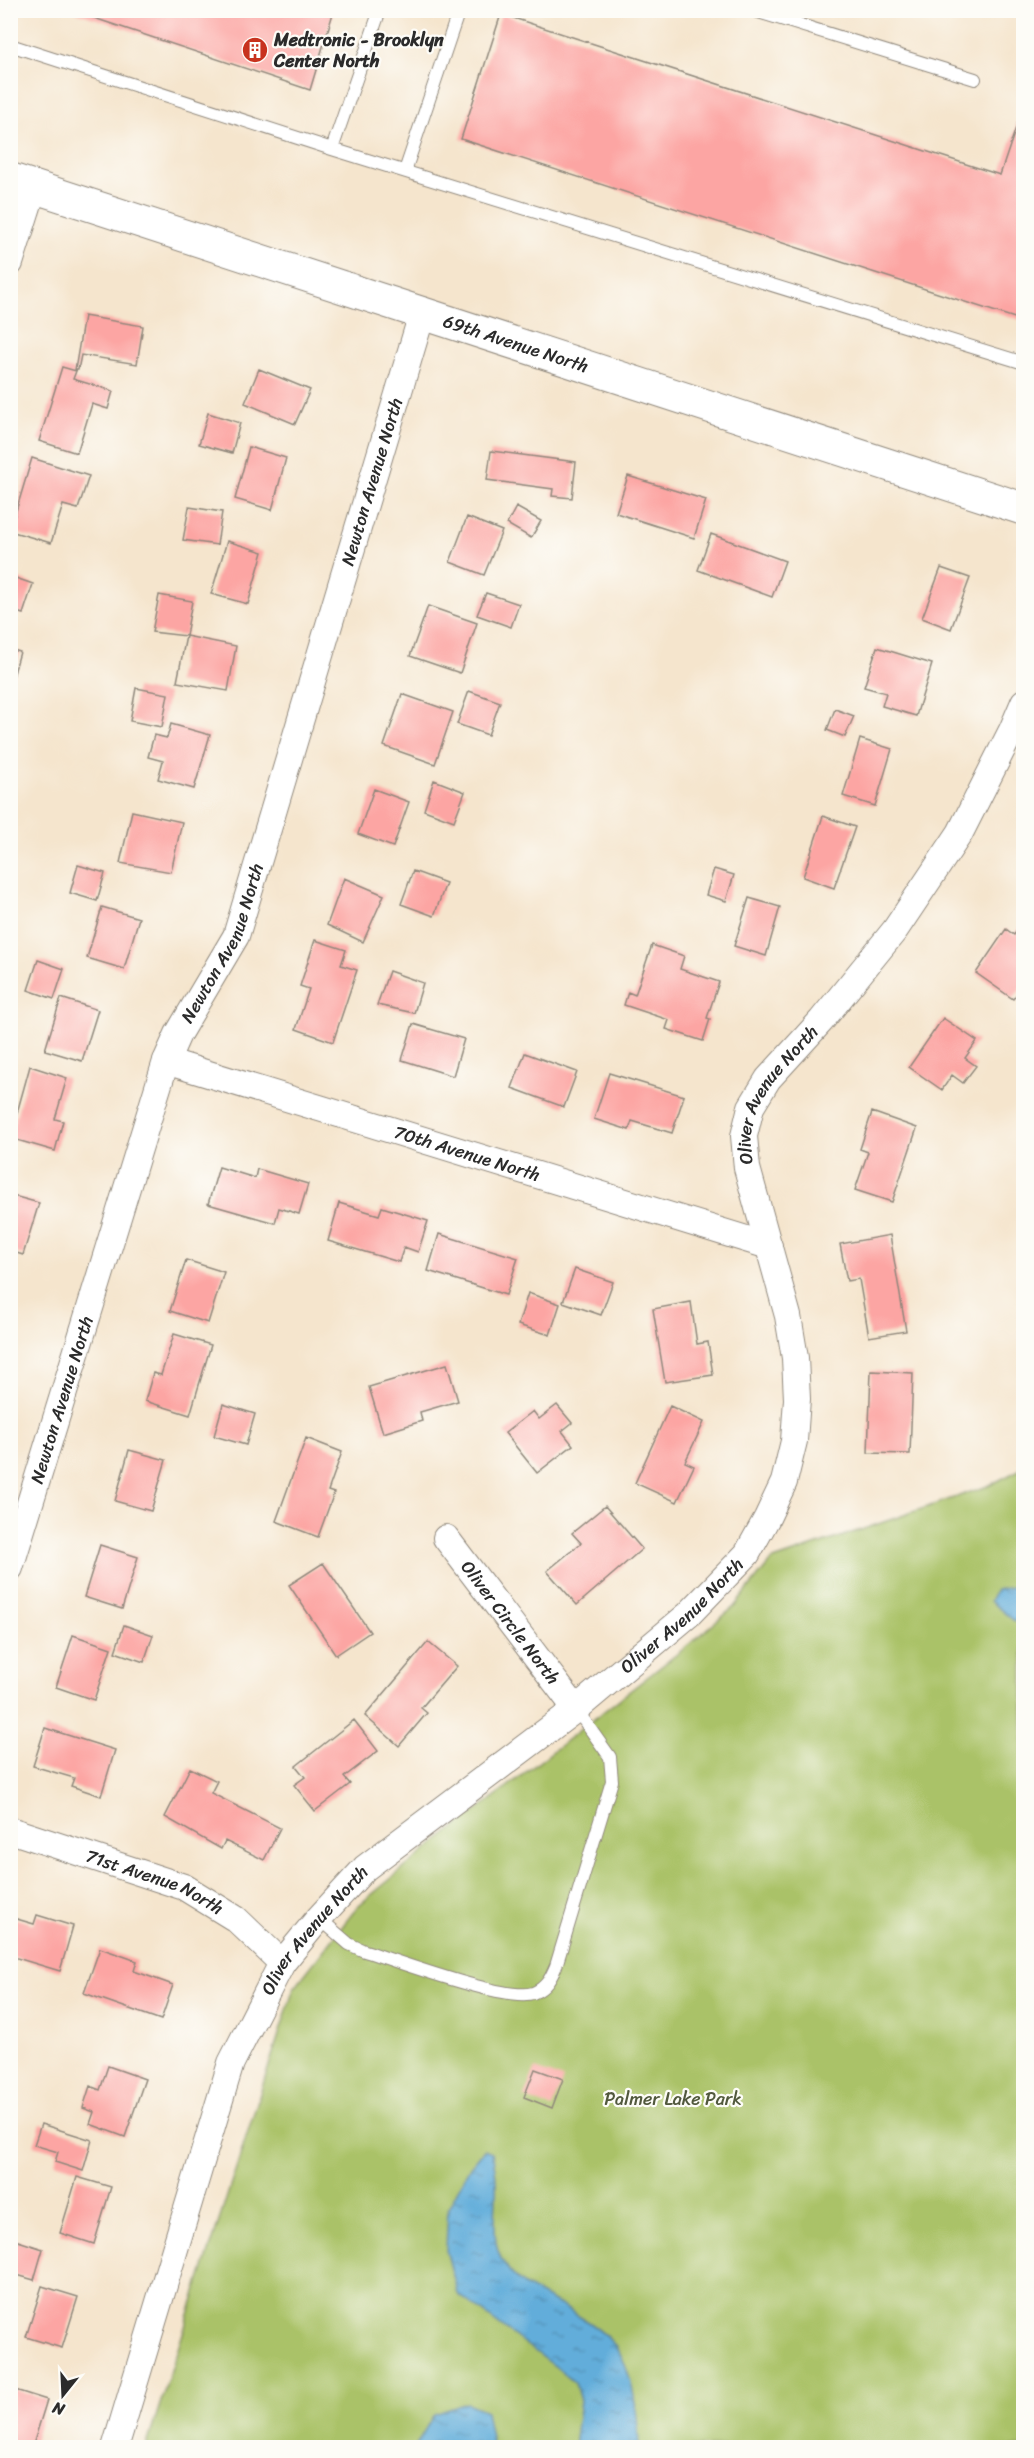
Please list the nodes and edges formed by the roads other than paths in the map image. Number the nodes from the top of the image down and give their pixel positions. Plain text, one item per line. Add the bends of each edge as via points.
1 (380, 10) edge
2 (459, 10) edge
3 (752, 10) edge
4 (10, 45) edge
5 (975, 80) dead end
6 (332, 149) junction
7 (405, 171) junction
8 (22, 183) edge
9 (10, 263) edge
10 (422, 314) junction
11 (1023, 363) edge
12 (1023, 509) edge
13 (1023, 702) edge
14 (166, 1061) junction
15 (769, 1246) junction
16 (446, 1538) dead end
17 (10, 1568) edge
18 (576, 1708) junction
19 (10, 1830) edge
20 (319, 1918) junction
21 (282, 1963) junction
22 (115, 2448) edge

1 - 6 lane
2 - 7 lane
3 - 5 lane
4 - 6 lane
6 - 7 lane
7 - 11 lane
8 - 9 street
8 - 10 street, 69th Avenue North
10 - 12 street, 69th Avenue North
10 - 14 street, Newton Avenue North via 236,936
13 - 15 street, Oliver Avenue North via 971,812 947,853 895,930 768,1079 751,1107 744,1136 747,1168
14 - 15 street, 70th Avenue North
14 - 17 street, Newton Avenue North
15 - 18 street, Oliver Avenue North via 795,1358 794,1441 784,1482 747,1554 718,1586
16 - 18 street, Oliver Circle North
18 - 20 street, Oliver Avenue North via 365,1868
18 - 20 lane via 610,1757 612,1780 556,1966 544,1987 531,1994 501,1993 349,1944
19 - 21 street, 71st Avenue North via 184,1887 236,1919
20 - 21 street, Oliver Avenue North
21 - 22 street, Oliver Avenue North via 231,2063

